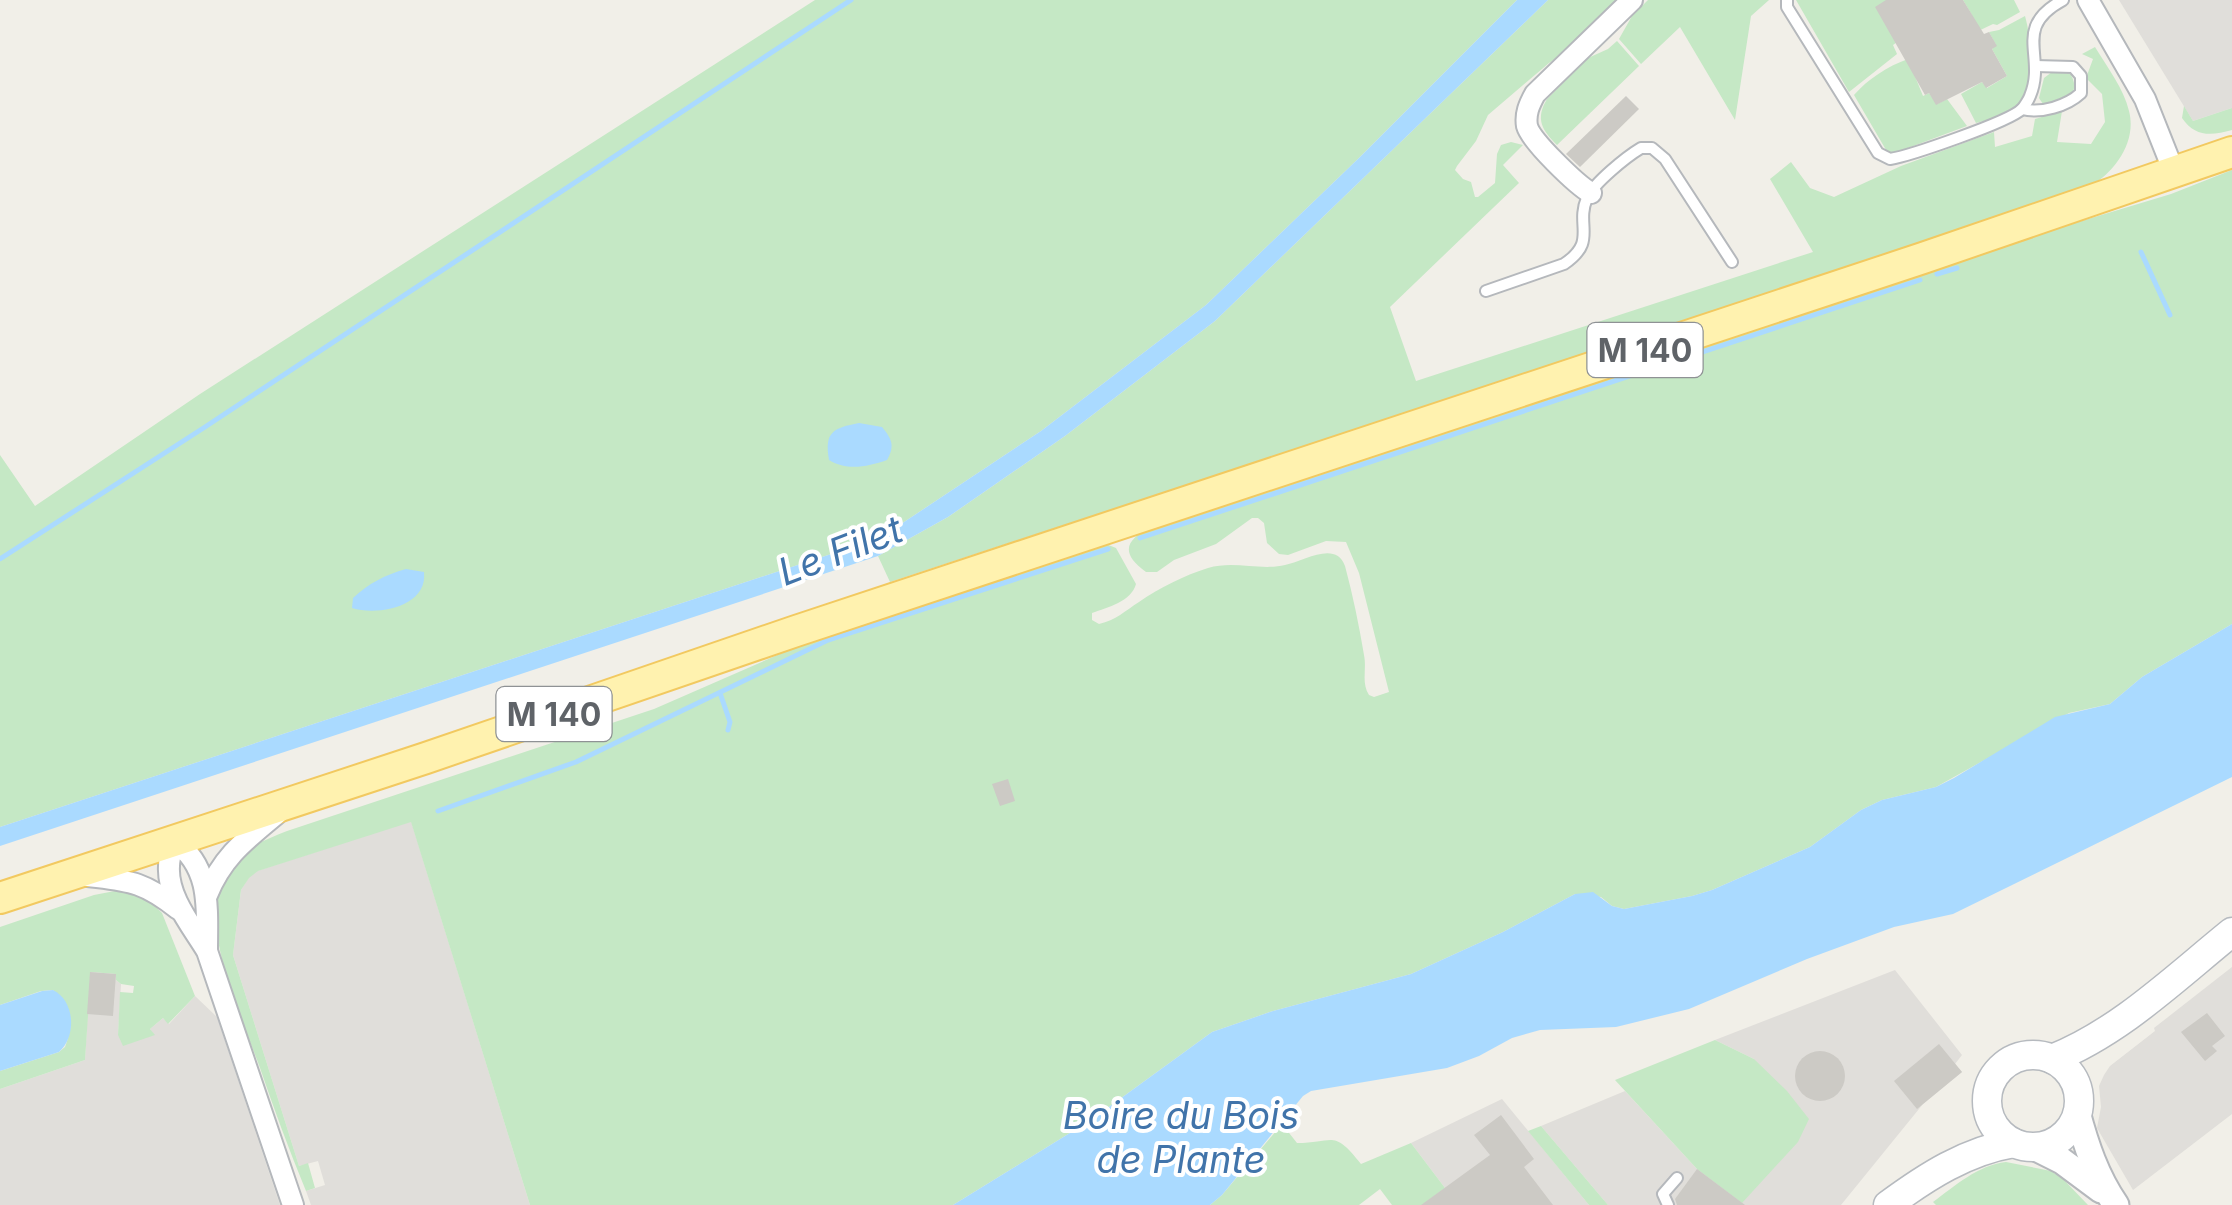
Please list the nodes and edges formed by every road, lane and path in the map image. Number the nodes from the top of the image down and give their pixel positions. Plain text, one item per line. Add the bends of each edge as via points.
1 (1632, 0) edge
2 (1786, 0) edge
3 (2063, 0) edge
4 (2088, 0) edge
5 (2034, 66) junction
6 (2022, 109) junction
7 (2232, 152) edge
8 (2174, 172) junction
9 (1591, 193) junction
10 (1732, 262) dead end
11 (1486, 291) dead end
12 (290, 803) junction
13 (174, 841) junction
14 (73, 874) junction
15 (207, 895) junction
16 (0, 898) edge
17 (184, 913) junction
18 (2232, 932) edge
19 (207, 951) junction
20 (2144, 1003) junction
21 (2052, 1059) junction
22 (1986, 1101) junction
23 (2078, 1102) junction
24 (2024, 1145) junction
25 (1677, 1178) dead end
26 (1889, 1204) edge
27 (2116, 1204) edge
28 (293, 1205) edge
29 (1668, 1205) edge

1 - 9 street via 1528,108 1529,133
2 - 6 lane via 1884,157 1998,123
3 - 5 lane via 2035,25
4 - 8 street via 2145,99
5 - 6 lane
5 - 6 lane via 2073,67 2081,92 2042,111
7 - 8 main road, M 140
8 - 12 main road, M 140
9 - 10 lane via 1634,153 1652,148
9 - 11 lane via 1584,239 1572,258
12 - 13 main road, M 140
12 - 15 street via 226,859
13 - 14 main road, M 140
13 - 15 street via 189,852
13 - 17 street via 170,882
14 - 16 main road, M 140
14 - 17 street via 134,882
15 - 19 street
17 - 19 street
18 - 20 main road
19 - 28 street
20 - 21 main road via 2098,1037
20 - 23 main road via 2086,1072
21 - 22 main road via 2030,1054 2004,1064
21 - 23 main road via 2074,1080
22 - 24 main road via 1994,1127
22 - 26 main road via 1970,1134
23 - 24 main road via 2062,1136
23 - 27 street via 2090,1155
24 - 26 main road via 1995,1146 1960,1160
24 - 27 street via 2078,1172
25 - 29 lane via 1663,1194

